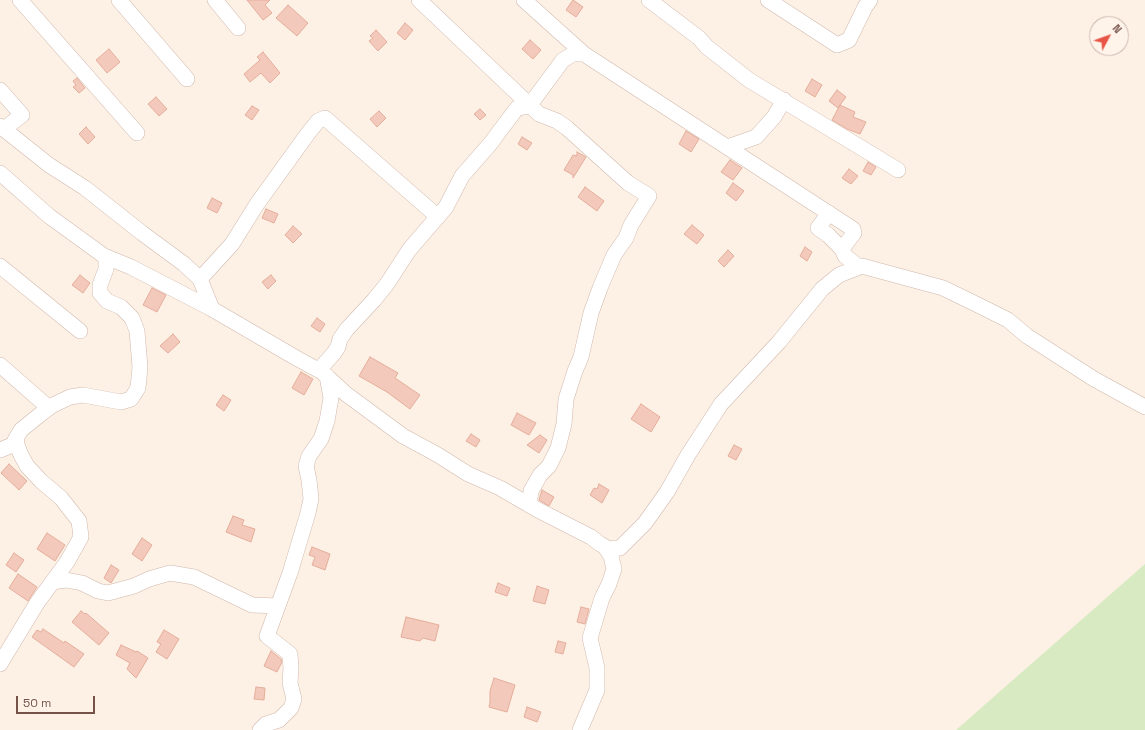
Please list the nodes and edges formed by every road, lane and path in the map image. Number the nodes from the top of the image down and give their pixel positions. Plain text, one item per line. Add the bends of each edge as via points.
1 (20, 0) edge
2 (119, 0) edge
3 (215, 0) edge
4 (418, 0) edge
5 (524, 0) edge
6 (648, 0) edge
7 (768, 0) edge
8 (870, 0) edge
9 (786, 5) edge
10 (238, 28) dead end
11 (584, 54) junction
12 (187, 79) dead end
13 (0, 90) edge
14 (784, 100) junction
15 (521, 103) junction
16 (2, 128) edge
17 (137, 133) dead end
18 (728, 147) junction
19 (898, 170) dead end
20 (0, 173) edge
21 (829, 213) junction
22 (438, 217) junction
23 (842, 249) junction
24 (106, 257) junction
25 (0, 266) edge
26 (859, 267) junction
27 (200, 279) junction
28 (212, 309) junction
29 (80, 331) dead end
30 (0, 365) edge
31 (323, 373) junction
32 (1145, 407) edge
33 (49, 408) junction
34 (17, 443) junction
35 (0, 450) edge
36 (529, 505) junction
37 (605, 547) junction
38 (74, 550) junction
39 (52, 582) junction
40 (82, 583) junction
41 (278, 606) junction
42 (0, 664) edge
43 (260, 730) edge
44 (580, 730) edge

1 - 17 street
2 - 12 street
3 - 10 street
4 - 15 street
5 - 11 street
6 - 14 street via 749,80
7 - 9 street
8 - 9 street via 849,40 837,45
11 - 15 street via 572,54 563,60
11 - 18 street
13 - 16 street via 22,115
14 - 18 street via 774,117 756,138
14 - 19 street
15 - 22 street via 462,176
15 - 36 street via 567,128 628,183 648,196 614,255 600,288 591,313 581,357 566,399 564,424 558,448 531,491
16 - 27 street via 184,264
18 - 21 street
20 - 24 street via 49,216
21 - 23 street via 818,228
21 - 23 street via 853,229 854,233
22 - 27 street via 325,118 318,121 309,132 257,204 232,244
22 - 31 street via 409,250 374,300 347,329
23 - 26 street via 845,256
24 - 28 street
24 - 33 street via 100,293 132,318 137,331 140,367 138,388 130,399 122,402 83,395 70,397
25 - 29 street
26 - 32 street via 943,288 980,306 1008,320 1027,336 1094,379
26 - 37 street via 839,275 822,289 779,342 721,404 645,523 620,548
27 - 28 street
28 - 31 street
30 - 33 street
31 - 36 street via 346,394 403,436 468,474 500,488
31 - 41 street via 331,398 327,421 322,439 309,456 306,466 311,500
33 - 34 street via 21,430 15,440
34 - 35 street
34 - 38 street via 27,466 61,498 79,521 81,537
36 - 37 street
37 - 44 street via 611,556 614,569 590,638 597,668 597,690
38 - 39 street
38 - 40 street via 75,571
39 - 40 street via 66,580
39 - 42 street
40 - 41 street via 108,593 170,573 194,577 252,604
41 - 43 street via 267,636 290,654 290,684 294,699 291,708 280,720 266,724

